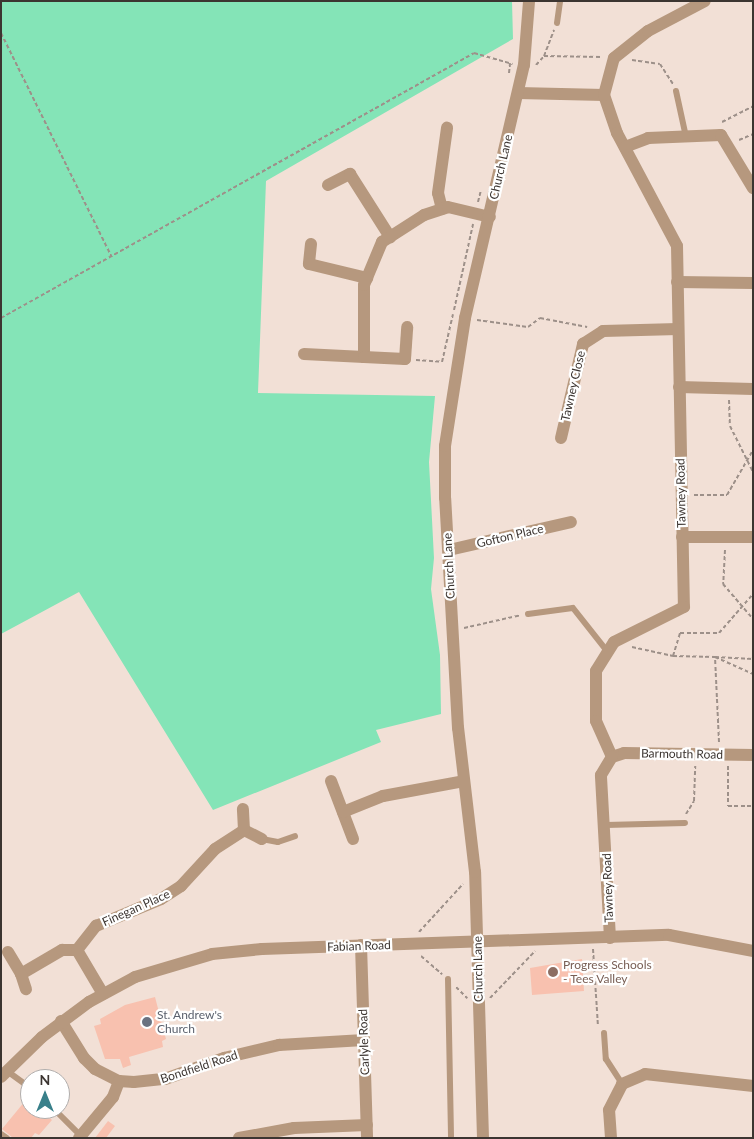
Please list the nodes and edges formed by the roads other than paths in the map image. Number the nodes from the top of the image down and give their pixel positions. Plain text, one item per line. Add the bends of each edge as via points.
1 (529, 1) edge
2 (560, 1) edge
3 (703, 2) edge
4 (557, 23) road end
5 (676, 91) road end
6 (518, 93) junction
7 (604, 95) junction
8 (447, 128) dead end
9 (686, 137) junction
10 (625, 147) junction
11 (328, 185) dead end
12 (753, 188) edge
13 (442, 209) junction
14 (490, 217) junction
15 (390, 236) junction
16 (311, 244) dead end
17 (367, 278) junction
18 (677, 282) junction
19 (753, 283) edge
20 (407, 327) dead end
21 (678, 329) junction
22 (304, 354) dead end
23 (364, 356) junction
24 (679, 387) junction
25 (753, 389) edge
26 (561, 438) dead end
27 (571, 522) dead end
28 (682, 537) junction
29 (753, 537) edge
30 (449, 550) junction
31 (528, 614) road end
32 (610, 647) junction
33 (753, 755) edge
34 (612, 757) junction
35 (331, 781) dead end
36 (464, 781) junction
37 (243, 809) dead end
38 (343, 812) junction
39 (685, 824) road end
40 (606, 825) junction
41 (244, 830) junction
42 (295, 836) dead end
43 (262, 839) joint
44 (353, 839) dead end
45 (610, 938) junction
46 (478, 942) junction
47 (361, 945) junction
48 (77, 950) junction
49 (753, 951) edge
50 (8, 952) dead end
51 (21, 974) junction
52 (448, 979) dead end
53 (26, 989) dead end
54 (103, 994) junction
55 (61, 1021) junction
56 (604, 1033) road end
57 (364, 1040) junction
58 (4, 1074) edge
59 (119, 1081) junction
60 (20, 1083) edge
61 (622, 1084) junction
62 (753, 1086) edge
63 (63, 1119) edge
64 (367, 1132) edge
65 (1, 1134) edge
66 (282, 1134) edge
67 (80, 1137) edge
68 (7, 1138) edge
69 (240, 1138) edge
70 (451, 1138) edge
71 (483, 1138) edge
72 (611, 1138) edge

1 - 6 street, Church Lane via 524,65
2 - 4 lane
3 - 7 street via 648,31 614,58
5 - 9 lane
6 - 7 street
6 - 14 street, Church Lane
7 - 10 street, Tawney Road
8 - 13 street via 438,192
9 - 10 street via 648,138
9 - 12 street via 721,135
10 - 18 street, Tawney Road via 677,246
11 - 15 street via 350,174
13 - 14 street via 448,206
13 - 15 street via 424,215
14 - 30 street, Church Lane via 465,318 445,446
15 - 17 street via 382,242
16 - 17 street via 309,264
17 - 23 street via 364,285
18 - 19 street
18 - 21 street, Tawney Road
20 - 23 street via 405,359
21 - 24 street, Tawney Road
21 - 26 street, Tawney Close via 604,330 583,344
22 - 23 street
24 - 25 street
24 - 28 street, Tawney Road
27 - 30 street, Gofton Place
28 - 29 street
28 - 32 street, Tawney Road via 684,607
30 - 36 street, Church Lane
31 - 32 lane via 573,608
32 - 34 street via 596,671 596,721
33 - 34 street, Barmouth Road via 624,753
34 - 40 street, Tawney Road via 601,775
35 - 38 street
36 - 38 street via 383,796
36 - 46 street, Church Lane via 473,843
37 - 41 street
38 - 44 street
39 - 40 lane
40 - 45 street, Tawney Road
41 - 43 street
41 - 48 street, Finegan Place via 215,849 171,893 96,926
42 - 43 lane via 278,842
45 - 46 street, Fabian Road
45 - 49 street, Fabian Road via 670,935
46 - 47 street, Fabian Road
46 - 71 street, Church Lane
47 - 54 street, Fabian Road via 212,954 167,965
47 - 57 street, Carlyle Road
48 - 51 street via 62,950
48 - 54 street
50 - 51 street
51 - 53 street
52 - 70 lane
54 - 55 street, Fabian Road
55 - 58 street, Fabian Road
55 - 59 street, Bondfield Road via 84,1058 95,1069
56 - 61 lane via 606,1059
57 - 59 street, Bondfield Road via 279,1045 224,1058 165,1079
57 - 64 street, Carlyle Road
58 - 60 lane
59 - 67 street via 113,1097
61 - 62 street via 645,1074
61 - 72 street via 609,1110
63 - 67 lane
64 - 66 street
65 - 68 lane
66 - 69 street

